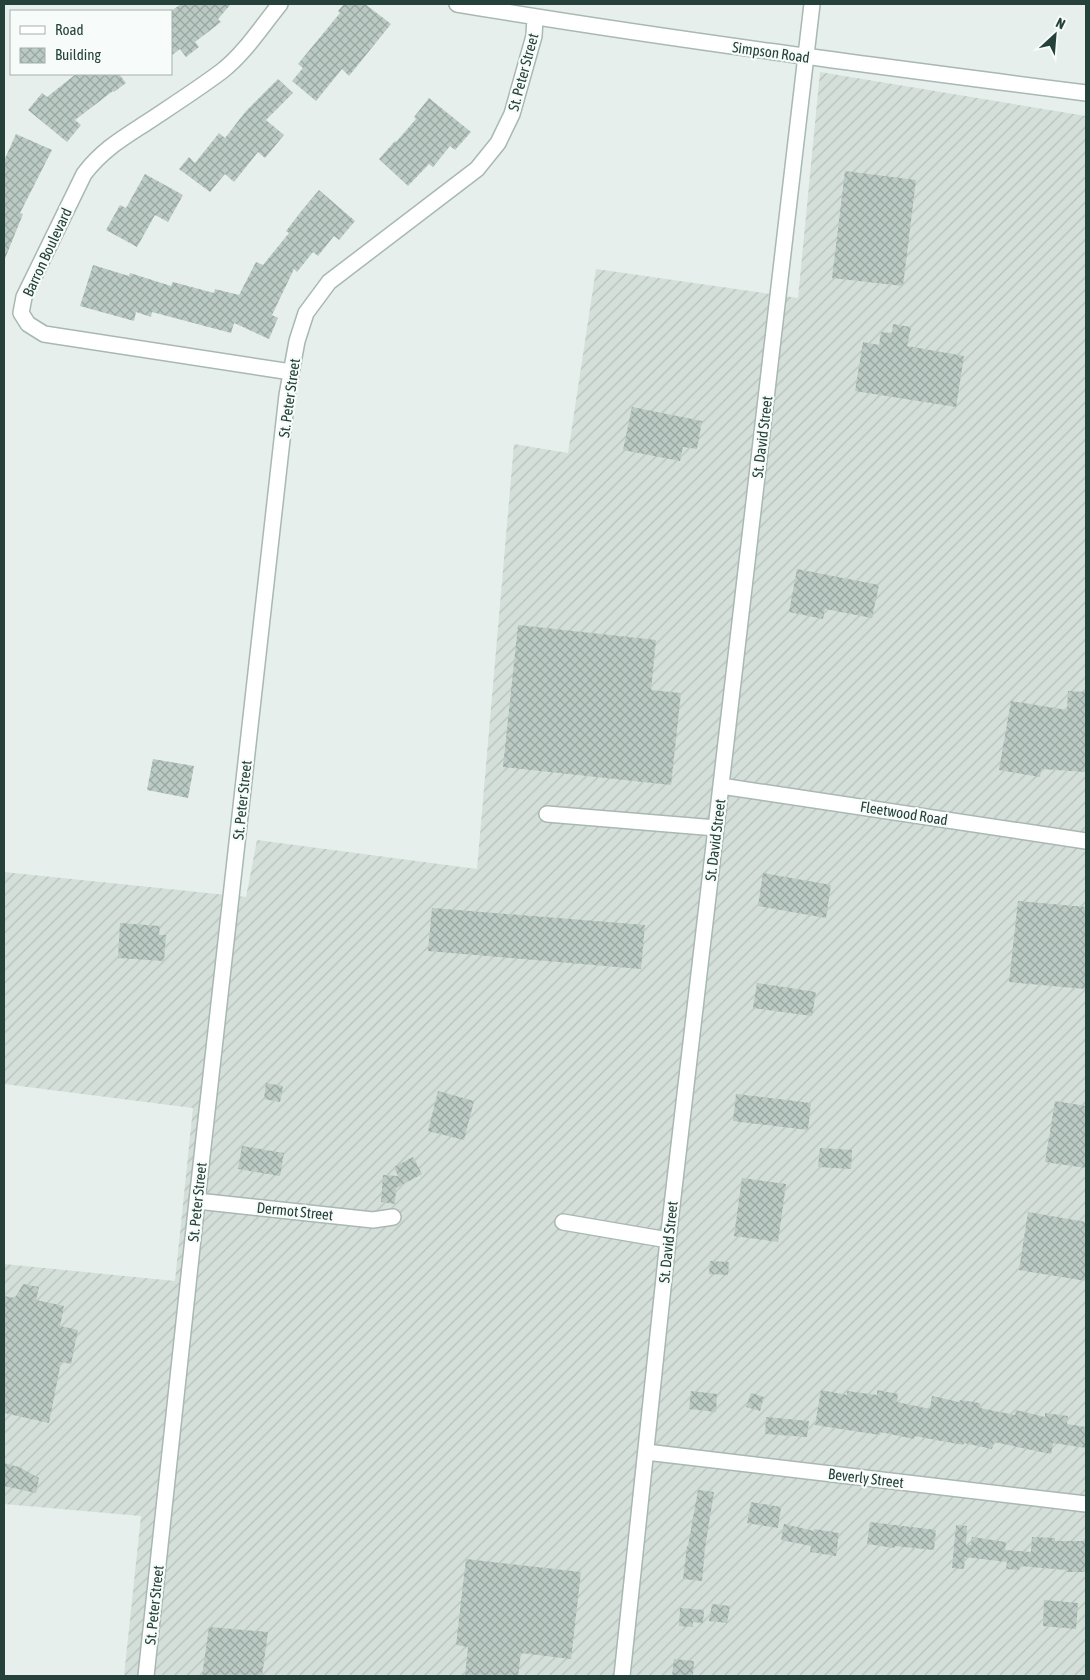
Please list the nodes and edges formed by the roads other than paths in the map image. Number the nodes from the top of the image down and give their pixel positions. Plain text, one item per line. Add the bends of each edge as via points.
1 (280, 4) edge
2 (457, 4) edge
3 (812, 4) edge
4 (535, 17) junction
5 (806, 57) junction
6 (1086, 93) edge
7 (291, 372) junction
8 (721, 786) junction
9 (547, 814) dead end
10 (716, 828) junction
11 (1086, 841) edge
12 (197, 1201) junction
13 (393, 1217) dead end
14 (563, 1222) dead end
15 (668, 1240) junction
16 (646, 1452) junction
17 (1086, 1504) edge
18 (146, 1676) edge
19 (622, 1676) edge

1 - 7 street, Barron Boulevard via 224,69 106,148 94,160 28,288 21,313 28,324 44,334
2 - 4 street, Simpson Road
3 - 5 street, St. David Street
4 - 5 street, Simpson Road
4 - 7 street, St. Peter Street via 534,36 512,114 498,143 477,169 329,282 306,313
5 - 6 street, Simpson Road
5 - 8 street, St. David Street
7 - 12 street, St. Peter Street
8 - 10 street, St. David Street
8 - 11 street, Fleetwood Road
9 - 10 street
10 - 15 street, St. David Street
12 - 13 street, Dermot Street via 373,1220
12 - 18 street, St. Peter Street
14 - 15 street
15 - 16 street, St. David Street
16 - 17 street, Beverly Street
16 - 19 street, St. David Street

